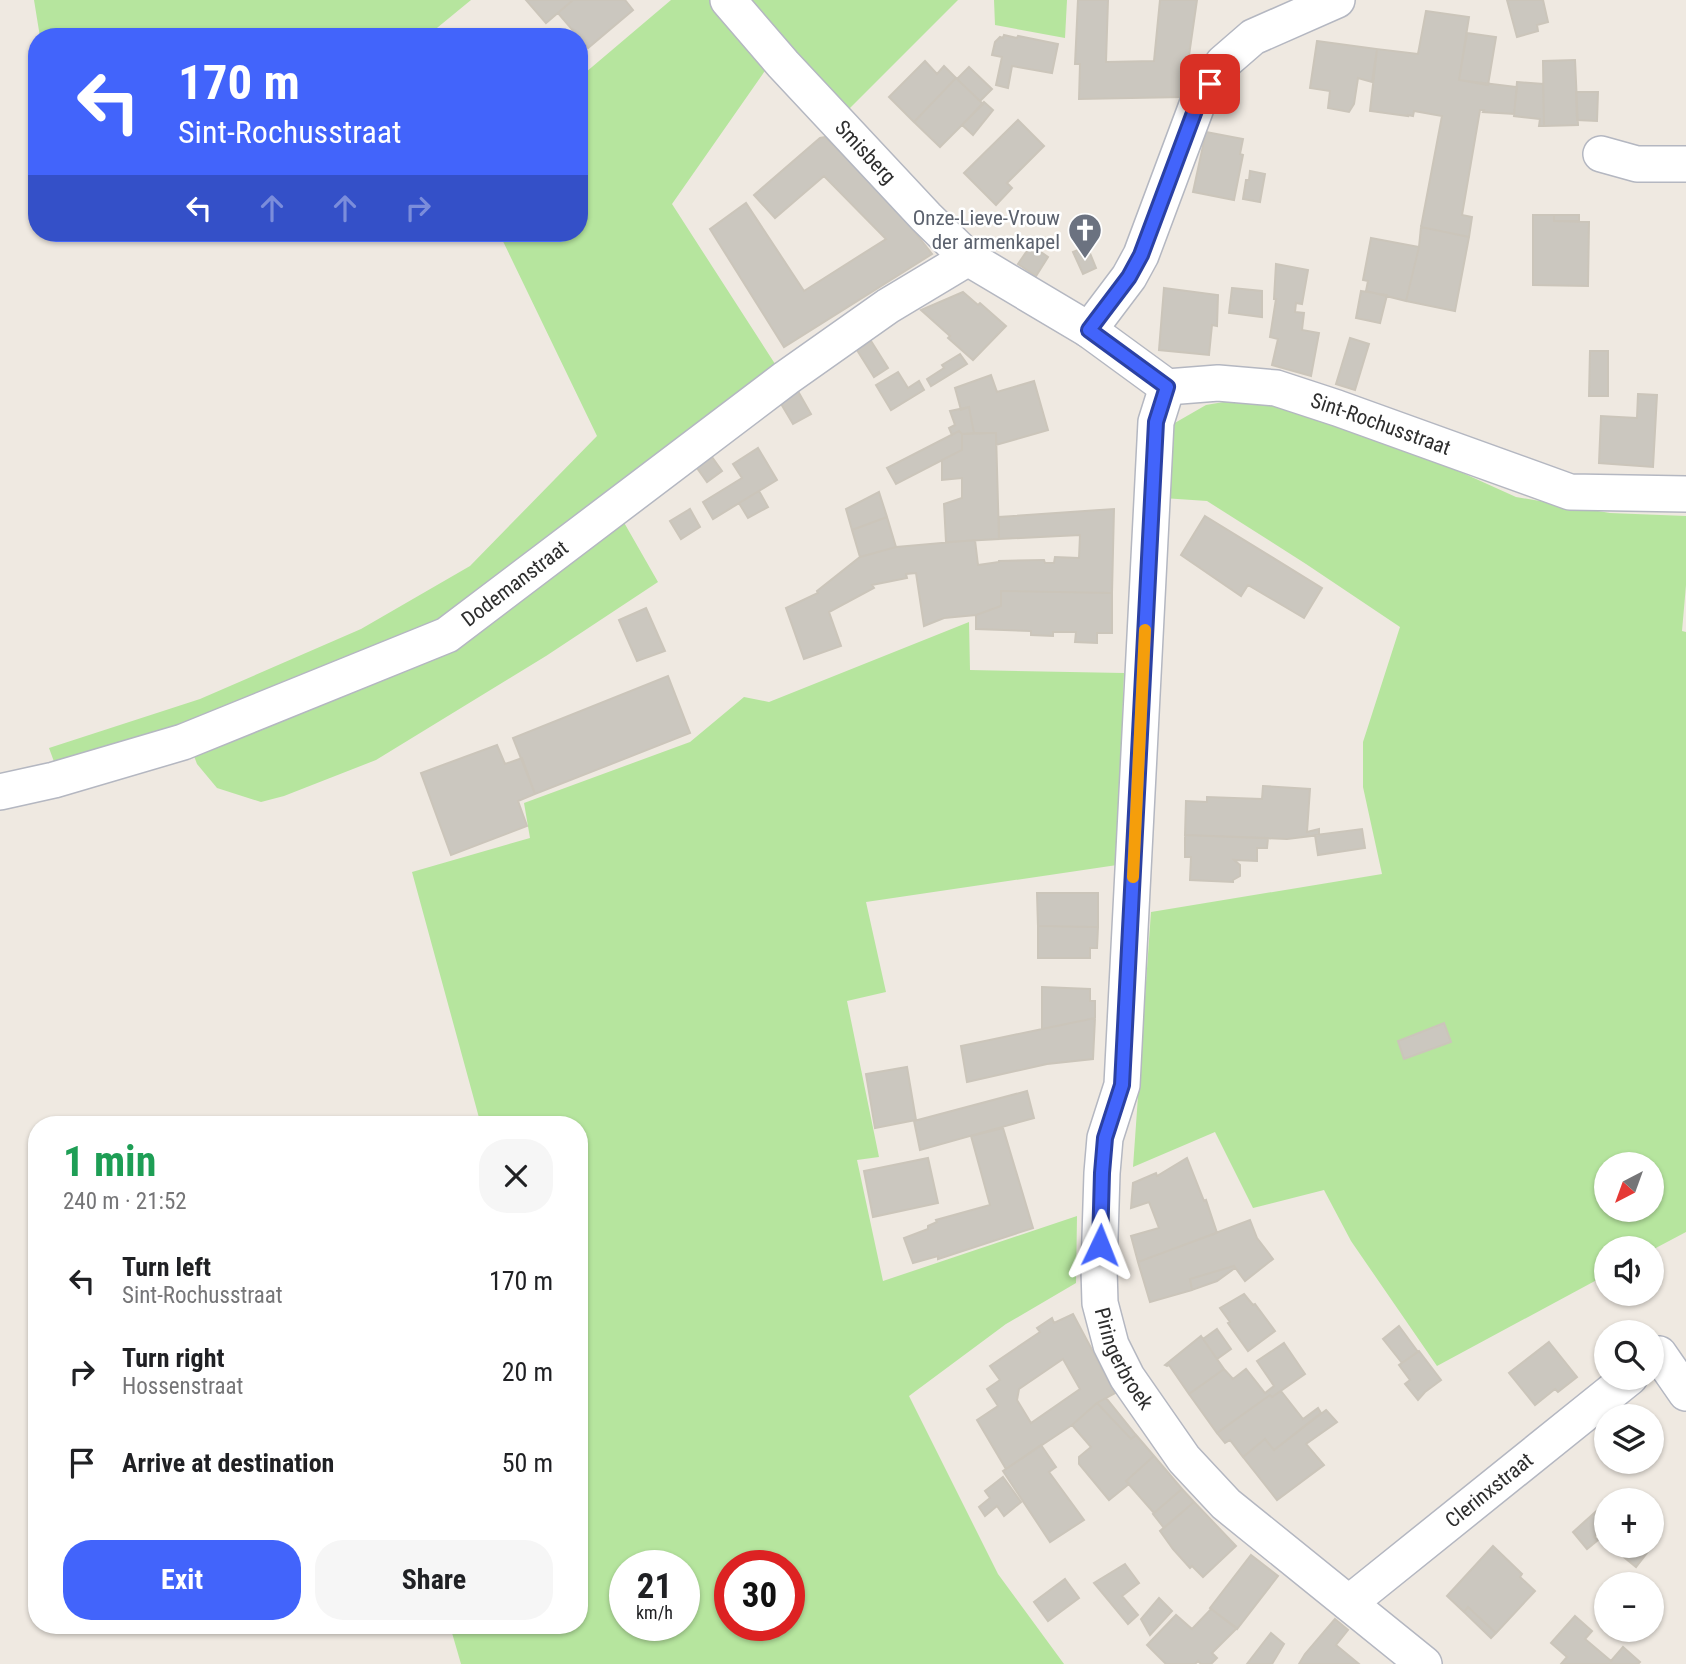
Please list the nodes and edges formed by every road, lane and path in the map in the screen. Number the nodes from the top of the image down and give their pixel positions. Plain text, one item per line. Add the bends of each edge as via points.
1 (728, 0) edge
2 (1337, 0) edge
3 (1601, 154) dead end
4 (1686, 164) edge
5 (968, 258) junction
6 (1089, 330) junction
7 (1167, 387) junction
8 (1686, 494) edge
9 (0, 792) edge
10 (1664, 1361) edge
11 (1614, 1390) edge
12 (1686, 1393) edge
13 (1349, 1603) junction
14 (1424, 1664) edge

1 - 5 street, Smisberg via 800,83
2 - 6 street via 1252,37 1223,63 1197,105 1141,255
3 - 4 street via 1637,164
5 - 6 street, Smisberg
5 - 9 street, Dodemanstraat via 888,306 786,378 447,635 183,742
6 - 7 street
7 - 8 street, Sint-Rochusstraat via 1218,383 1276,388 1570,492
7 - 13 street, Piringerbroek via 1156,422 1122,1085 1105,1138 1100,1303 1111,1345 1127,1377 1184,1459 1226,1504
10 - 12 street
11 - 13 street, Clerinxstraat
13 - 14 street, Piringerbroek

